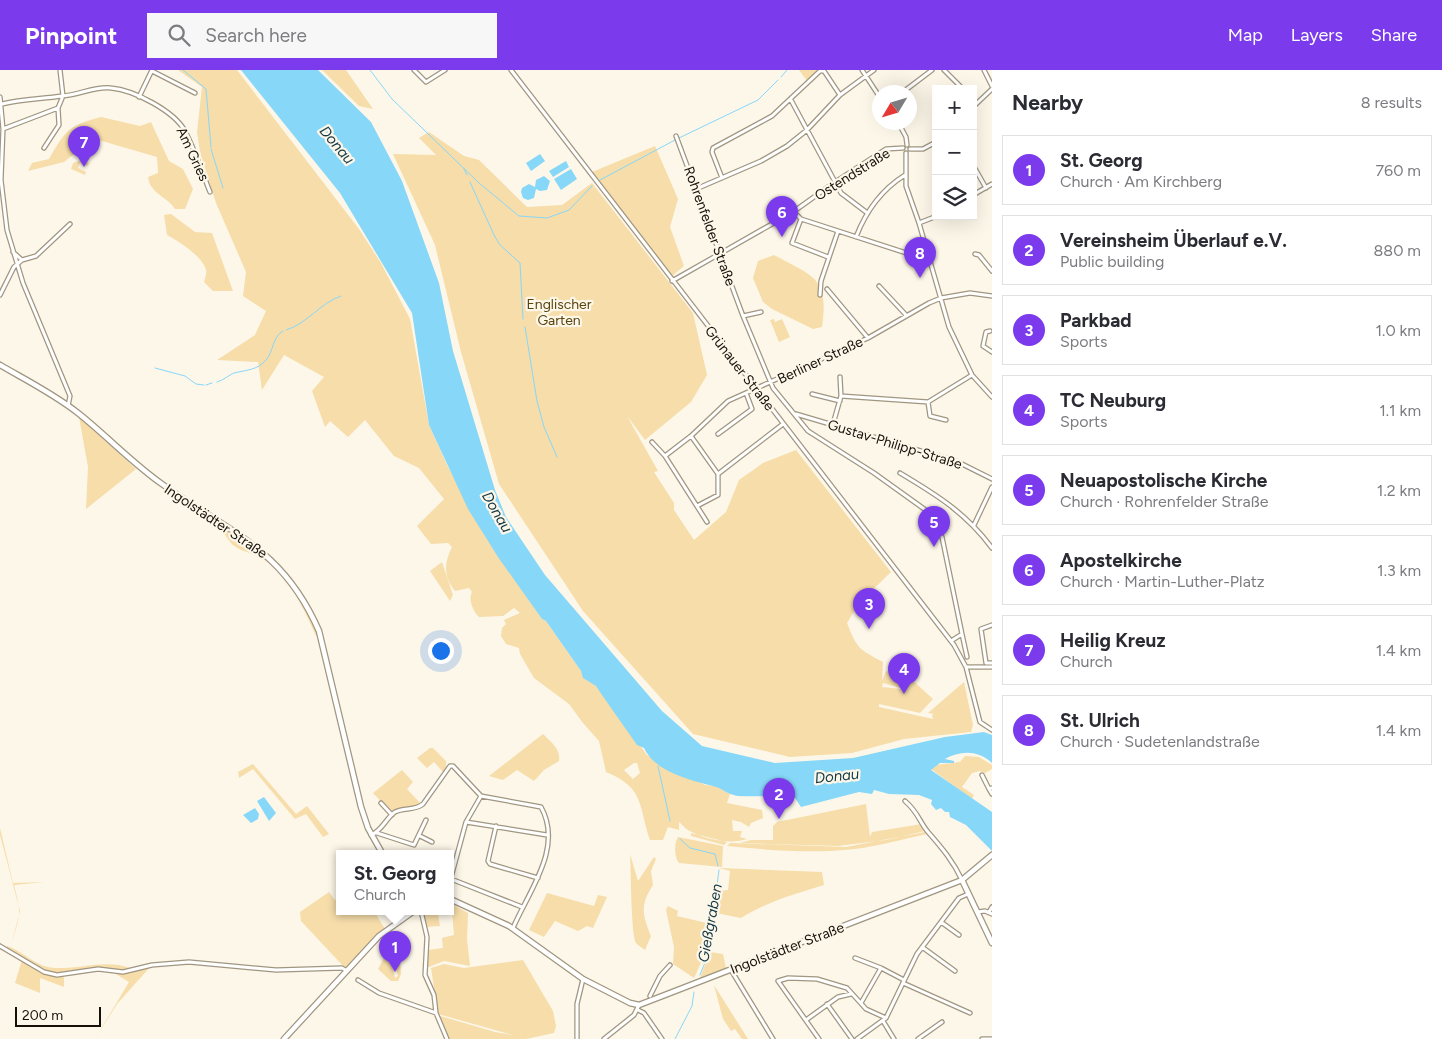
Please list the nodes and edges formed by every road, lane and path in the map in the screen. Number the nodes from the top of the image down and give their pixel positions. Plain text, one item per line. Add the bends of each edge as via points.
1 (60, 70) edge
2 (152, 70) edge
3 (414, 70) edge
4 (445, 70) edge
5 (511, 70) edge
6 (862, 70) edge
7 (874, 70) edge
8 (932, 70) edge
9 (944, 70) edge
10 (984, 70) edge
11 (866, 76) junction
12 (872, 85) edge
13 (912, 85) edge
14 (959, 85) edge
15 (992, 88) edge
16 (195, 93) dead end
17 (840, 94) junction
18 (63, 96) junction
19 (0, 97) edge
20 (139, 97) junction
21 (791, 100) junction
22 (977, 103) edge
23 (2, 104) junction
24 (58, 108) junction
25 (3, 129) junction
26 (807, 130) junction
27 (903, 130) edge
28 (676, 136) dead end
29 (932, 144) edge
30 (906, 145) junction
31 (44, 148) dead end
32 (903, 148) junction
33 (910, 149) junction
34 (1, 153) edge
35 (906, 153) junction
36 (977, 171) edge
37 (905, 174) junction
38 (722, 178) junction
39 (835, 182) junction
40 (992, 184) edge
41 (986, 188) junction
42 (696, 189) junction
43 (210, 192) dead end
44 (977, 193) edge
45 (794, 212) junction
46 (866, 212) junction
47 (932, 218) edge
48 (801, 219) junction
49 (919, 223) junction
50 (70, 224) dead end
51 (838, 231) junction
52 (856, 237) junction
53 (13, 252) junction
54 (721, 253) junction
55 (975, 254) dead end
56 (828, 257) junction
57 (22, 260) junction
58 (928, 260) junction
59 (17, 265) junction
60 (992, 271) edge
61 (672, 280) junction
62 (880, 286) dead end
63 (827, 289) dead end
64 (0, 295) edge
65 (820, 295) dead end
66 (992, 296) edge
67 (941, 298) junction
68 (761, 312) dead end
69 (906, 315) junction
70 (743, 316) junction
71 (990, 331) dead end
72 (868, 338) junction
73 (992, 352) edge
74 (0, 365) edge
75 (972, 374) junction
76 (840, 377) dead end
77 (771, 383) junction
78 (756, 388) junction
79 (746, 393) junction
80 (812, 394) dead end
81 (841, 396) junction
82 (992, 397) edge
83 (840, 401) junction
84 (928, 402) junction
85 (68, 406) junction
86 (796, 414) junction
87 (946, 420) dead end
88 (783, 424) junction
89 (833, 424) junction
90 (718, 434) dead end
91 (691, 436) junction
92 (652, 442) dead end
93 (665, 456) junction
94 (900, 473) dead end
95 (718, 474) junction
96 (992, 478) edge
97 (992, 487) edge
98 (696, 506) junction
99 (707, 522) dead end
100 (974, 524) junction
101 (992, 548) edge
102 (992, 625) edge
103 (962, 634) junction
104 (951, 641) junction
105 (967, 657) dead end
106 (992, 663) edge
107 (966, 667) junction
108 (992, 667) edge
109 (992, 730) edge
110 (982, 775) dead end
111 (990, 788) edge
112 (992, 794) edge
113 (481, 796) junction
114 (905, 801) dead end
115 (380, 802) dead end
116 (392, 815) junction
117 (426, 820) dead end
118 (466, 822) junction
119 (496, 826) junction
120 (377, 833) junction
121 (547, 834) junction
122 (371, 835) junction
123 (420, 836) junction
124 (432, 842) dead end
125 (380, 850) edge
126 (992, 855) edge
127 (454, 866) edge
128 (538, 878) junction
129 (962, 880) junction
130 (454, 882) edge
131 (968, 894) junction
132 (454, 901) edge
133 (522, 907) junction
134 (992, 907) edge
135 (976, 912) junction
136 (991, 913) edge
137 (408, 915) edge
138 (423, 915) edge
139 (941, 922) junction
140 (513, 928) junction
141 (960, 935) dead end
142 (992, 943) edge
143 (0, 946) edge
144 (922, 947) junction
145 (855, 958) dead end
146 (670, 964) dead end
147 (881, 968) junction
148 (731, 970) junction
149 (348, 971) junction
150 (956, 971) dead end
151 (583, 979) junction
152 (358, 980) dead end
153 (903, 981) junction
154 (851, 994) junction
155 (650, 996) dead end
156 (827, 1004) junction
157 (861, 1004) junction
158 (638, 1008) junction
159 (436, 1013) junction
160 (970, 1013) dead end
161 (806, 1020) junction
162 (884, 1020) junction
163 (942, 1022) dead end
164 (284, 1039) edge
165 (447, 1039) edge
166 (578, 1039) edge
167 (604, 1039) edge
168 (662, 1039) edge
169 (774, 1039) edge
170 (819, 1039) edge
171 (852, 1039) edge
172 (858, 1039) edge
173 (894, 1039) edge
174 (918, 1039) edge
175 (982, 1039) edge
176 (992, 1039) edge

1 - 18 street
2 - 16 street
2 - 20 street
3 - 4 street via 426,82
5 - 61 street, Grünauer Straße
6 - 11 street
7 - 11 street
8 - 13 street
9 - 14 street
10 - 15 street
11 - 12 street
11 - 17 street
15 - 22 street
17 - 21 street via 824,71 820,71
17 - 26 street
18 - 20 street, Am Gries via 112,88
18 - 23 street, Am Gries via 23,98
18 - 24 street
19 - 23 street
20 - 43 street, Am Gries via 172,115 185,131
21 - 26 street
21 - 38 street via 758,125 713,148
23 - 25 street
24 - 25 street
24 - 31 street via 59,125
25 - 34 street
26 - 38 street via 787,146
26 - 39 street
27 - 30 street
28 - 42 street, Rohrenfelder Straße
29 - 33 street, Ostendstraße via 924,149
30 - 32 street
30 - 33 street
32 - 35 street
32 - 39 street, Ostendstraße via 886,150
33 - 35 street
34 - 53 street via 5,221
35 - 37 street
36 - 41 street
37 - 46 street
37 - 49 street via 909,200
38 - 42 street
39 - 45 street, Ostendstraße
39 - 46 street via 841,193
40 - 41 street
41 - 44 street
42 - 54 street, Rohrenfelder Straße
45 - 48 street
45 - 54 street, Ostendstraße
46 - 52 street
47 - 49 street
48 - 51 street
48 - 56 street via 792,243
49 - 58 street
50 - 57 street via 32,259
51 - 52 street
51 - 56 street
52 - 58 street
53 - 57 street
53 - 59 street
54 - 61 street, Ostendstraße
54 - 70 street, Rohrenfelder Straße
55 - 60 street
56 - 65 street
57 - 59 street
58 - 67 street
59 - 64 street
59 - 85 street via 70,396
61 - 78 street, Grünauer Straße
62 - 69 street
63 - 72 street, Berliner Straße
66 - 67 street, Berliner Straße via 970,293
67 - 69 street, Berliner Straße
67 - 75 street via 951,332
68 - 70 street
69 - 72 street, Berliner Straße
70 - 77 street, Rohrenfelder Straße
71 - 73 street via 986,332 983,346
72 - 77 street, Berliner Straße
74 - 85 main road, Ingolstädter Straße
75 - 82 street
75 - 84 street
76 - 81 street
77 - 78 street, Berliner Straße
77 - 86 street, Rohrenfelder Straße
78 - 79 street, Berliner Straße
78 - 88 street, Grünauer Straße
79 - 90 street via 752,409
79 - 91 street, Berliner Straße via 720,406
80 - 83 street
81 - 83 street
81 - 84 street
83 - 89 street
84 - 87 street via 930,416
85 - 122 main road, Ingolstädter Straße via 162,484 255,545 282,569 301,595 325,650 360,807
86 - 89 street, Gustav-Philipp-Straße
86 - 103 street, Rohrenfelder Straße via 808,431 874,473 934,519 942,537
88 - 95 street
88 - 104 street, Grünauer Straße
89 - 96 street, Gustav-Philipp-Straße via 958,462
91 - 93 street, Berliner Straße
91 - 95 street
92 - 93 street
93 - 98 street
94 - 100 street
95 - 98 street via 718,495
97 - 100 street
98 - 99 street
100 - 101 street
102 - 106 street via 981,629 986,662
103 - 104 street
103 - 105 street, Rohrenfelder Straße
104 - 107 street, Grünauer Straße
107 - 108 street
107 - 109 street, Grünauer Straße via 980,722
110 - 111 street
111 - 112 street
113 - 116 street via 450,766 423,804 398,810
113 - 118 street
113 - 121 street via 541,807
114 - 129 street via 947,853
115 - 116 street
116 - 120 street
117 - 123 street
118 - 119 street
118 - 127 street
119 - 121 street
119 - 128 street via 490,864
120 - 122 street
120 - 123 street via 412,846
121 - 128 street via 544,862
122 - 125 main road, Ingolstädter Straße
123 - 124 street
126 - 129 main road, Ingolstädter Straße
128 - 133 street
129 - 131 main road
129 - 148 main road, Ingolstädter Straße
130 - 133 street
131 - 135 main road
131 - 139 street via 959,898
132 - 140 main road
133 - 140 street
134 - 136 street
135 - 136 street
135 - 142 main road
137 - 149 main road via 386,930
138 - 159 street via 427,937 425,975 434,995
139 - 141 street
139 - 144 street
140 - 151 main road
143 - 149 street via 44,972 57,975 98,969 123,972 152,965 189,962 261,970 342,968
144 - 150 street
144 - 153 street
145 - 147 street
146 - 155 street
147 - 153 street
147 - 157 street
148 - 158 main road, Ingolstädter Straße
148 - 169 street
149 - 164 main road
151 - 158 main road
151 - 166 street via 577,1004
152 - 159 street via 379,993
153 - 160 street
153 - 162 street
154 - 156 street
154 - 157 street
154 - 161 street via 847,988 817,979 778,981
156 - 161 street
156 - 171 street
157 - 162 street
158 - 167 street
158 - 168 street
159 - 165 street
161 - 170 street
162 - 172 street
162 - 173 street
163 - 174 street
175 - 176 street

